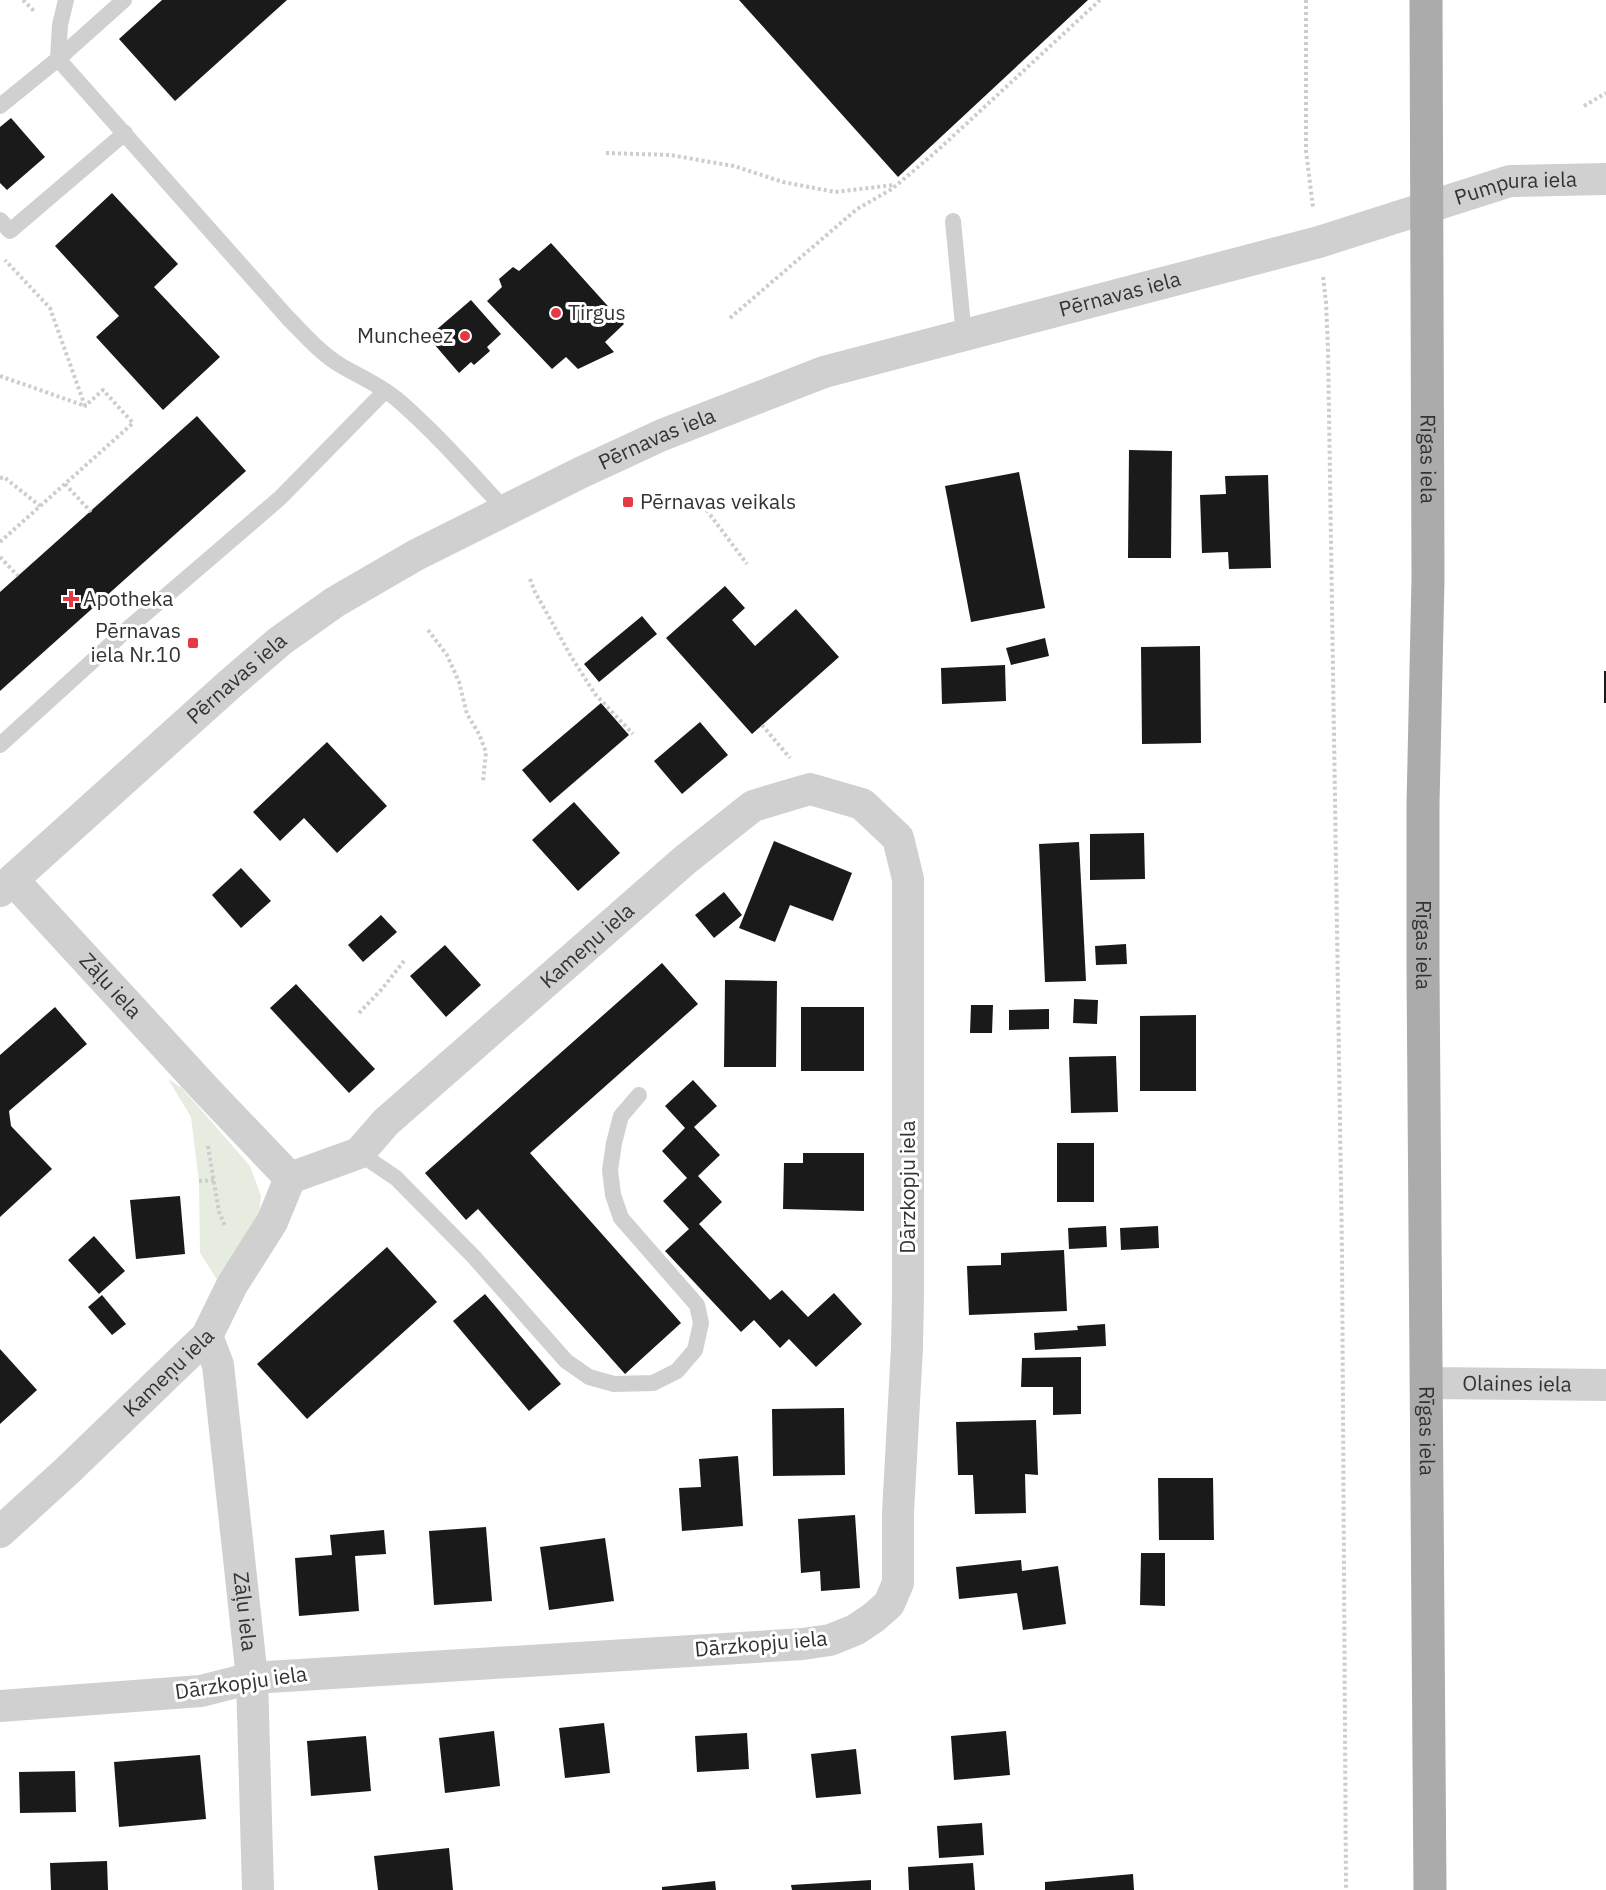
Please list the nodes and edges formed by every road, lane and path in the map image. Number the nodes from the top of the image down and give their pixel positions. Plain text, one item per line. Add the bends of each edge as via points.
1 (66, 0) edge
2 (124, 0) edge
3 (1100, 0) edge
4 (1306, 0) edge
5 (1425, 0) edge
6 (58, 59) junction
7 (1606, 93) edge
8 (0, 106) edge
9 (1584, 106) dead end
10 (125, 133) junction
11 (606, 153) dead end
12 (1606, 179) edge
13 (896, 185) junction
14 (1427, 207) junction
15 (0, 220) edge
16 (953, 221) dead end
17 (1318, 242) junction
18 (0, 254) edge
19 (730, 318) dead end
20 (964, 336) junction
21 (0, 376) edge
22 (385, 391) junction
23 (85, 406) junction
24 (0, 478) edge
25 (64, 484) junction
26 (702, 499) dead end
27 (40, 507) junction
28 (505, 510) junction
29 (91, 512) dead end
30 (0, 543) edge
31 (0, 557) edge
32 (747, 564) dead end
33 (18, 576) dead end
34 (530, 579) dead end
35 (428, 630) dead end
36 (762, 725) dead end
37 (633, 734) dead end
38 (0, 745) edge
39 (792, 762) dead end
40 (483, 782) dead end
41 (898, 838) joint
42 (6, 886) edge
43 (404, 961) dead end
44 (359, 1012) dead end
45 (208, 1092) junction
46 (639, 1095) dead end
47 (358, 1152) junction
48 (290, 1178) junction
49 (214, 1180) junction
50 (199, 1182) dead end
51 (232, 1285) junction
52 (207, 1336) junction
53 (1427, 1383) junction
54 (1606, 1385) edge
55 (0, 1532) edge
56 (252, 1678) junction
57 (0, 1706) edge
58 (258, 1890) edge
59 (1346, 1890) edge
60 (1430, 1890) edge

1 - 6 lane
2 - 6 lane
3 - 13 path
4 - 17 path via 1306,151
5 - 14 main road, Rīgas iela
6 - 8 lane
6 - 10 lane
7 - 9 path
10 - 15 lane via 10,231
10 - 22 lane via 322,352
11 - 13 path via 702,160 835,192
12 - 14 street, Pumpura iela via 1510,181
13 - 19 path via 857,208
14 - 17 street, Pērnavas iela
14 - 53 main road, Rīgas iela via 1423,956
16 - 20 lane
17 - 20 street, Pērnavas iela
17 - 59 path via 1328,349 1339,975
18 - 23 path via 50,308
20 - 28 street, Pērnavas iela via 824,372 772,390 663,435
21 - 23 path
22 - 28 lane via 444,444
22 - 38 lane via 280,498
23 - 25 path via 103,390 133,423
24 - 27 path via 4,477
25 - 27 path
25 - 29 path
26 - 32 path
27 - 30 path
28 - 42 street, Pērnavas iela via 335,602 280,641
31 - 33 path
34 - 37 path via 595,694
35 - 40 path via 447,655 467,714 486,752
36 - 39 path
41 - 47 street, Kameņu iela via 862,804 810,789 753,806 685,860 386,1122
41 - 56 street, Dārzkopju iela via 908,879 908,1296 898,1584 889,1604 855,1630 830,1640 803,1644
42 - 45 street, Zāļu iela
43 - 44 path
45 - 48 street
45 - 49 path via 204,1117
46 - 47 lane via 621,1116 610,1170 613,1195 621,1218 697,1305 701,1323 695,1350 677,1371 653,1383 614,1384 590,1377 566,1361 474,1257 396,1178
47 - 48 street, Kameņu iela
48 - 51 street, Kameņu iela via 272,1222
49 - 50 path
49 - 51 path via 219,1212 233,1245
51 - 52 street, Kameņu iela
52 - 55 street, Kameņu iela
52 - 56 street, Zāļu iela via 218,1365
53 - 54 street, Olaines iela
53 - 60 main road, Rīgas iela
56 - 57 street, Dārzkopju iela via 201,1691
56 - 58 street, Zāļu iela

